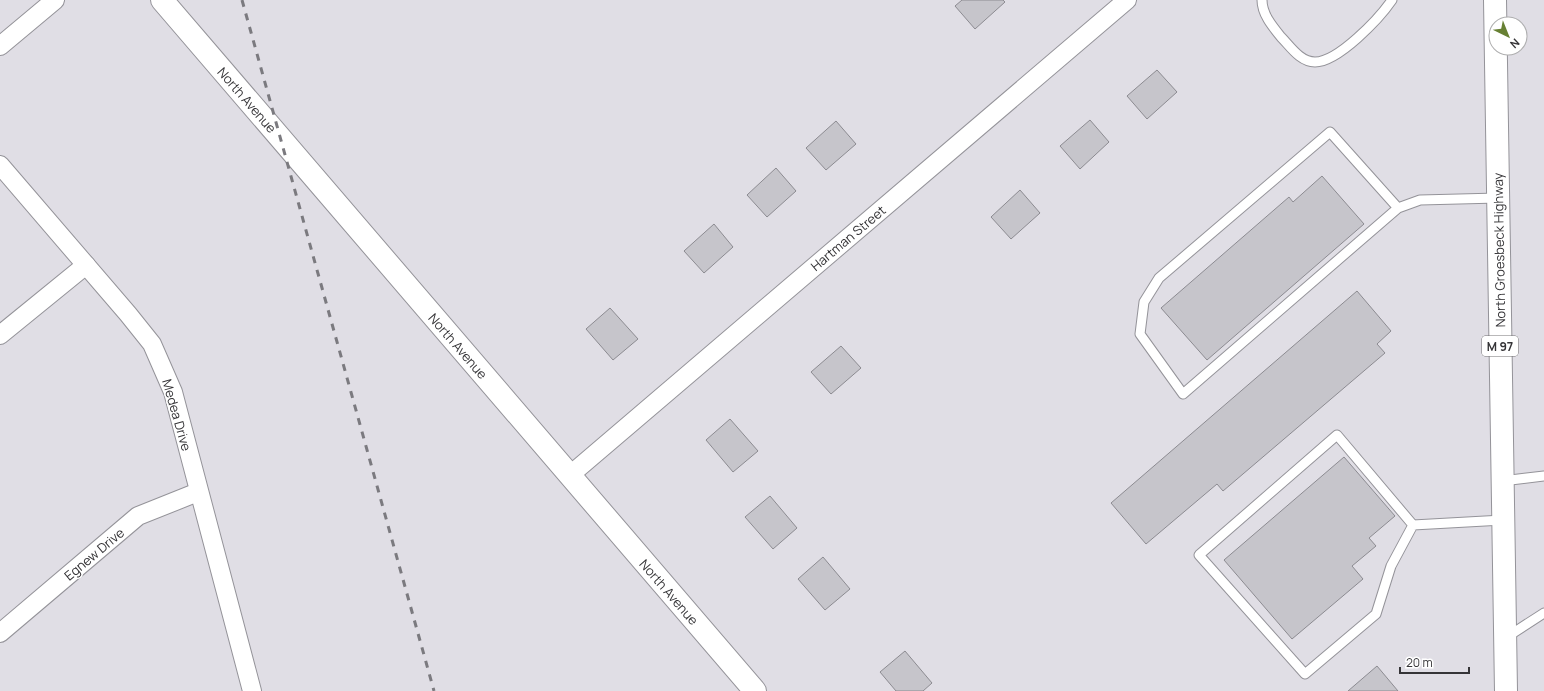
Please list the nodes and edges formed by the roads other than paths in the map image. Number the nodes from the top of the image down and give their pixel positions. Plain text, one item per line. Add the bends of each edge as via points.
1 (55, 0) edge
2 (162, 0) edge
3 (1127, 0) edge
4 (1262, 0) edge
5 (1392, 0) edge
6 (1495, 0) edge
7 (0, 46) edge
8 (0, 165) edge
9 (1498, 198) junction
10 (1398, 208) junction
11 (86, 265) junction
12 (0, 335) edge
13 (569, 476) junction
14 (1544, 476) edge
15 (1502, 481) junction
16 (198, 492) junction
17 (1503, 520) junction
18 (1413, 525) junction
19 (1544, 612) edge
20 (0, 633) edge
21 (1505, 638) junction
22 (252, 691) edge
23 (755, 691) edge
24 (1506, 691) edge

1 - 7 street
2 - 13 main road, North Avenue
3 - 13 street, Hartman Street
4 - 5 lane via 1263,10 1278,33 1296,53 1306,60 1315,62 1343,49 1362,34
6 - 9 main road, North Groesbeck Highway / M 97
8 - 11 street, Medea Drive
9 - 10 lane via 1420,200
9 - 15 main road, North Groesbeck Highway / M 97
10 - 10 lane via 1183,394 1140,334 1144,302 1159,278 1330,132
11 - 12 street
11 - 16 street, Medea Drive via 152,344 173,392
13 - 23 main road, North Avenue
14 - 15 lane
15 - 17 main road, North Groesbeck Highway / M 97
16 - 20 street, Egnew Drive via 138,516
16 - 22 street, Medea Drive
17 - 18 lane
17 - 21 main road, North Groesbeck Highway / M 97
18 - 18 lane via 1337,435 1199,555 1305,674 1376,614 1391,566
19 - 21 lane
21 - 24 main road, North Groesbeck Highway / M 97

